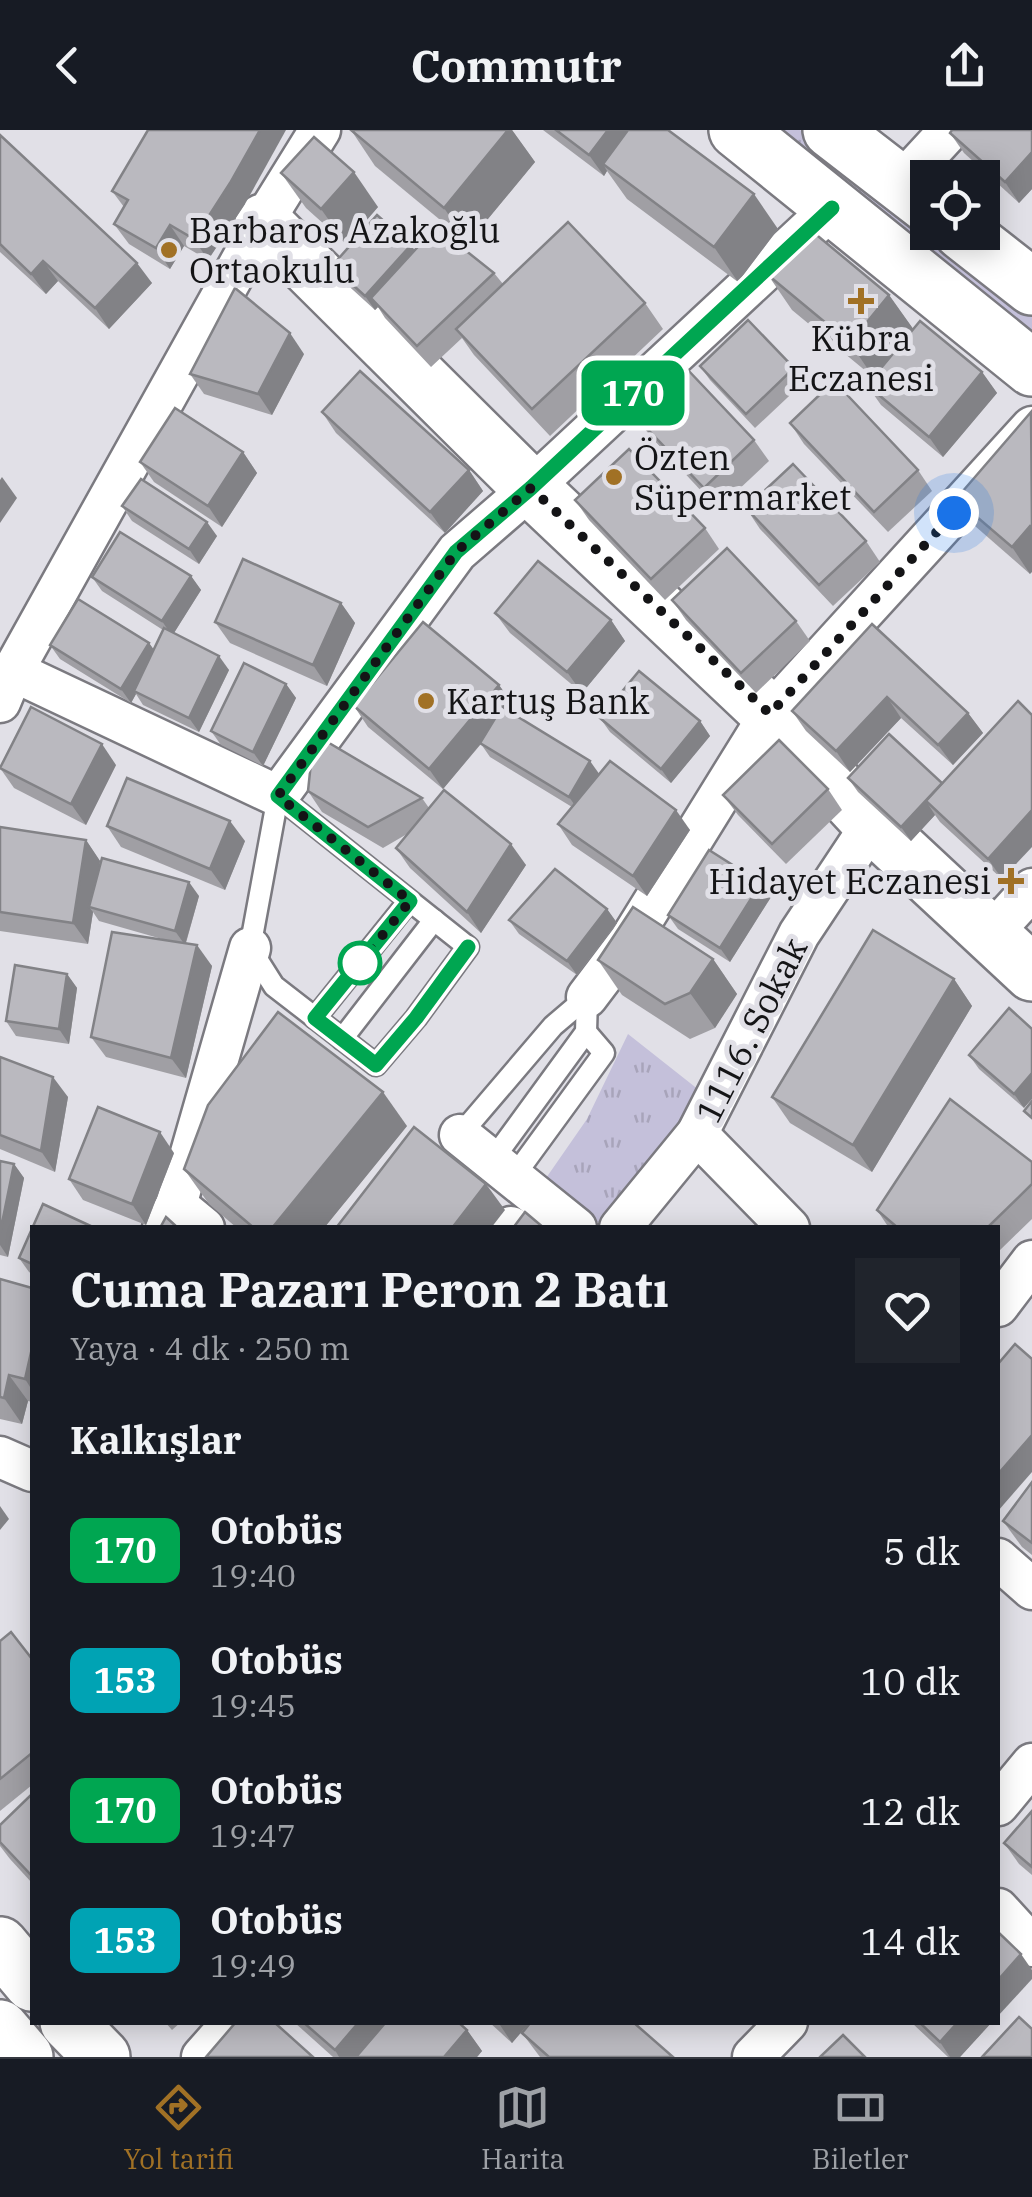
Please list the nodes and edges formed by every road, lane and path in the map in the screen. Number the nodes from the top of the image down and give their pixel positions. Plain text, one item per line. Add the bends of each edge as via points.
1 (320, 130) edge
2 (737, 130) edge
3 (831, 130) edge
4 (950, 130) edge
5 (933, 160) edge
6 (910, 191) edge
7 (832, 208) junction
8 (263, 222) junction
9 (985, 250) edge
10 (1032, 287) edge
11 (1032, 368) edge
12 (1032, 427) edge
13 (531, 488) junction
14 (7, 687) edge
15 (770, 714) junction
16 (278, 796) junction
17 (872, 824) junction
18 (1032, 888) edge
19 (410, 901) junction
20 (434, 920) junction
21 (992, 933) junction
22 (250, 948) junction
23 (1032, 973) edge
24 (586, 1014) junction
25 (315, 1018) junction
26 (342, 1039) junction
27 (697, 1134) junction
28 (460, 1136) joint
29 (502, 1170) junction
30 (181, 1220) edge
31 (572, 1225) edge
32 (622, 1225) edge
33 (786, 1225) edge
34 (1032, 1261) edge
35 (1000, 1303) edge
36 (1000, 1562) edge
37 (1032, 1589) edge
38 (1032, 1764) edge
39 (1000, 1803) edge
40 (1000, 1911) edge
41 (0, 1945) edge
42 (1032, 1946) edge
43 (30, 1980) edge
44 (71, 2025) edge
45 (231, 2025) edge
46 (0, 2028) edge
47 (25, 2057) edge
48 (102, 2057) edge
49 (202, 2057) edge

1 - 8 street
2 - 7 street
3 - 6 street
4 - 5 street
7 - 11 street
7 - 13 street
8 - 13 street
8 - 14 street
9 - 10 street
12 - 15 street
13 - 15 street
13 - 16 street via 456,552
14 - 16 street
15 - 17 street
15 - 24 street
16 - 19 lane
16 - 22 lane
17 - 21 street
17 - 27 street, 1116. Sokak via 800,934
18 - 21 street
19 - 20 lane
19 - 25 lane
20 - 26 lane
20 - 26 lane via 468,947 416,1018 376,1065
21 - 23 street
22 - 25 lane via 274,986
22 - 30 street
24 - 28 lane via 553,1026
24 - 29 lane
25 - 26 lane
27 - 32 street, 1116. Sokak
27 - 33 street
28 - 29 street
29 - 31 street
34 - 35 street
36 - 37 street
38 - 39 street
40 - 42 street
41 - 43 street
44 - 48 street
45 - 49 street
46 - 47 street

